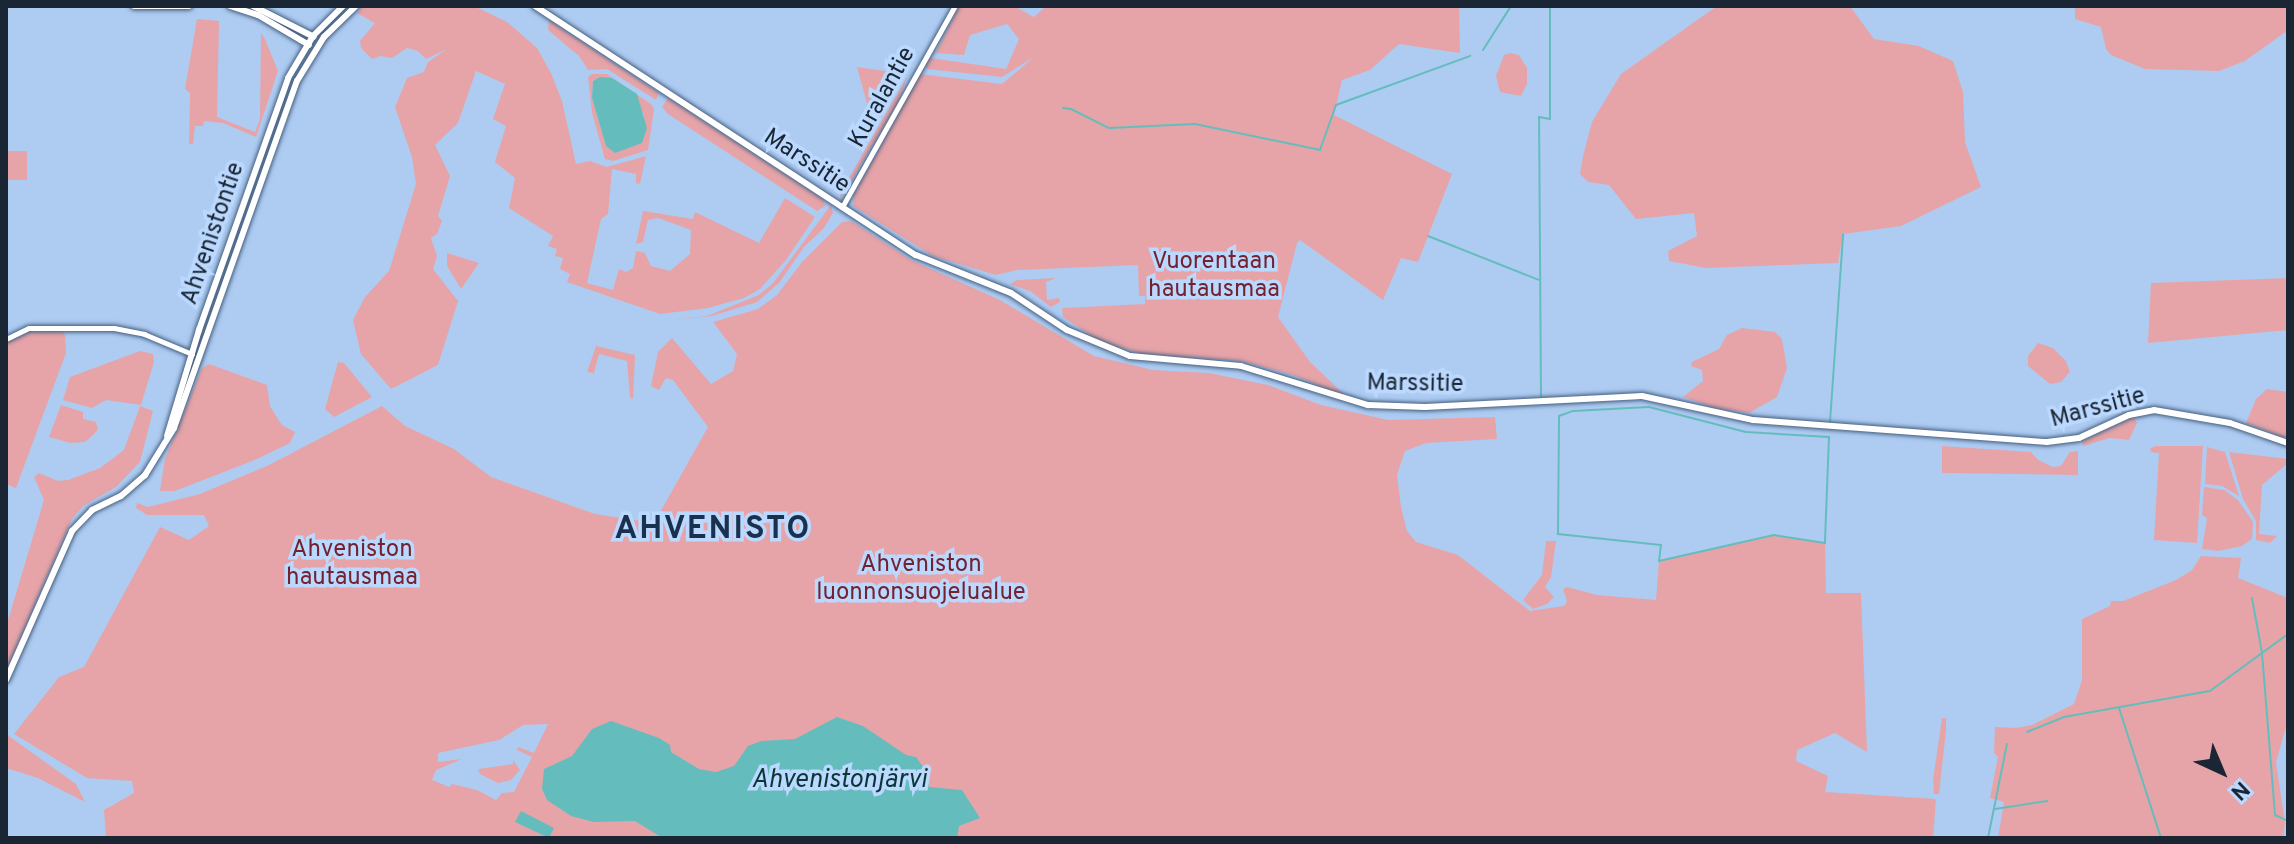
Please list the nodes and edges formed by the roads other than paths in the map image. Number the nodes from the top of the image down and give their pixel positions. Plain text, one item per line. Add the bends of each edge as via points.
1 (134, 6) edge
2 (189, 6) edge
3 (230, 6) edge
4 (253, 6) edge
5 (343, 6) edge
6 (356, 6) edge
7 (535, 6) edge
8 (955, 6) edge
9 (154, 7) edge
10 (313, 36) junction
11 (320, 42) junction
12 (307, 43) junction
13 (315, 49) junction
14 (842, 208) junction
15 (6, 339) edge
16 (199, 347) junction
17 (193, 354) junction
18 (2288, 443) edge
19 (6, 680) edge

1 - 9 main road
2 - 9 main road
3 - 12 main road via 258,15
4 - 10 main road
5 - 10 main road
6 - 11 main road
7 - 14 main road, Marssitie
8 - 14 street, Kuralantie
10 - 11 main road
10 - 12 main road
11 - 13 main road
12 - 13 main road
12 - 16 main road, Ahvenistontie via 288,78
13 - 16 main road, Ahvenistontie via 297,81
14 - 18 main road, Marssitie via 916,255 1011,293 1109,350 1153,360 1241,366 1368,405 1642,396 1753,420 2047,442 2079,438 2129,415 2154,410 2230,423
15 - 17 street via 29,328 114,328
16 - 17 main road, Ahvenistontie
17 - 19 main road, Ahvenistontie via 187,398 166,440 145,475 121,496 92,510 72,531

